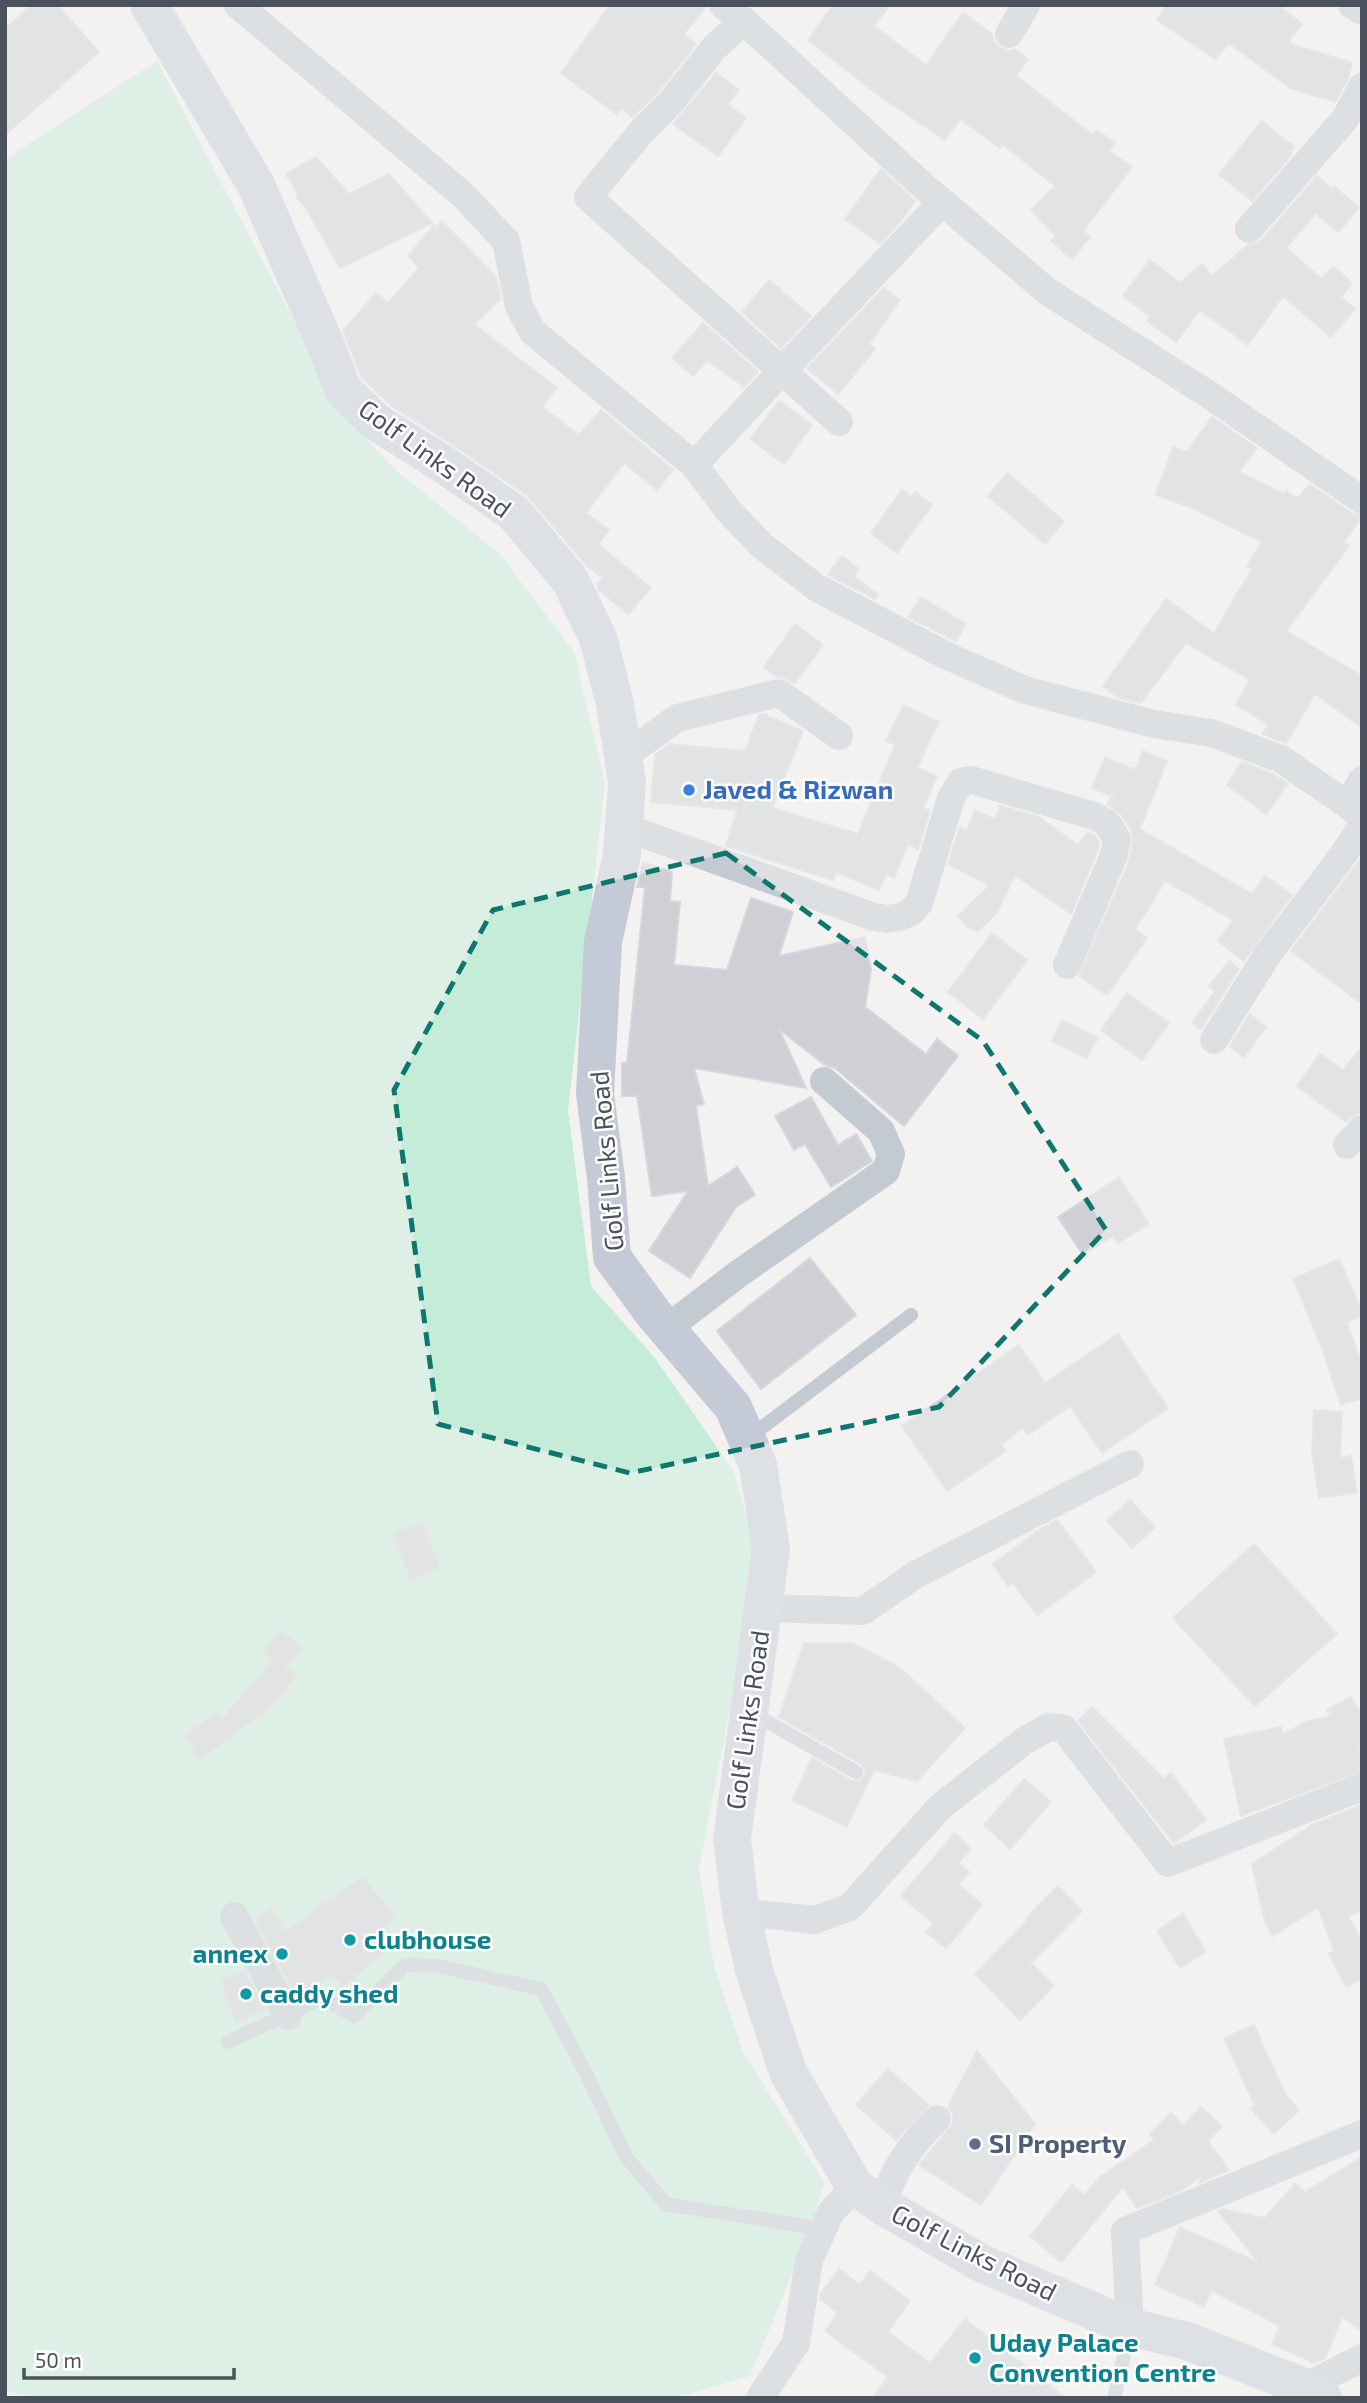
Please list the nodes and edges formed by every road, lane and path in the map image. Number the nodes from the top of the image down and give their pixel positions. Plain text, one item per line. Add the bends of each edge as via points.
1 (149, 5) edge
2 (238, 5) edge
3 (1026, 5) edge
4 (734, 13) edge
5 (1009, 34) dead end
6 (1362, 87) edge
7 (942, 202) junction
8 (1249, 229) dead end
9 (782, 371) junction
10 (839, 422) dead end
11 (694, 464) junction
12 (1362, 500) edge
13 (839, 736) dead end
14 (623, 757) junction
15 (1362, 780) edge
16 (1357, 816) edge
17 (624, 827) junction
18 (1067, 964) dead end
19 (1214, 1040) dead end
20 (824, 1081) dead end
21 (911, 1315) dead end
22 (666, 1329) junction
23 (746, 1438) junction
24 (1130, 1464) dead end
25 (764, 1608) junction
26 (749, 1712) junction
27 (856, 1772) dead end
28 (1362, 1787) edge
29 (741, 1912) junction
30 (234, 1916) dead end
31 (288, 2016) junction
32 (228, 2042) dead end
33 (937, 2119) dead end
34 (1362, 2134) edge
35 (869, 2197) junction
36 (824, 2229) junction
37 (1130, 2328) junction
38 (1362, 2358) edge
39 (1313, 2393) edge
40 (760, 2398) edge
41 (1114, 2398) edge

1 - 14 street, Golf Links Road via 256,185 343,390 376,422 514,513 570,580 598,638
2 - 11 street via 464,196 506,241 519,306 532,331
3 - 5 street
4 - 7 street
4 - 9 street via 715,47 588,197
6 - 8 street via 1345,119
7 - 9 street
7 - 12 street via 1048,292
9 - 10 street
9 - 11 street
11 - 16 street via 761,545 817,588 921,643 1025,690 1154,724 1211,733 1281,759
13 - 14 street via 779,693 677,718
14 - 17 street, Golf Links Road via 627,782
15 - 16 street
16 - 19 street via 1343,855 1268,954
17 - 18 street via 887,919 911,912 919,903 951,798 961,782 971,780 1085,812 1107,823 1117,839
17 - 22 street, Golf Links Road via 603,942 595,1094 612,1257
20 - 22 street via 881,1131 891,1154 886,1171
21 - 23 lane
22 - 23 street, Golf Links Road via 733,1407
23 - 25 street, Golf Links Road via 758,1465 771,1549
24 - 25 street via 915,1575 863,1611
25 - 26 street, Golf Links Road
26 - 27 lane
26 - 29 street, Golf Links Road via 732,1839
28 - 29 street via 1168,1863 1064,1729 1049,1727 1024,1741 940,1807 849,1907 815,1920
29 - 35 street, Golf Links Road via 754,1970 788,2072
30 - 31 street
31 - 32 lane
31 - 36 lane via 323,1998 354,2016 405,1965 438,1966 541,1989 625,2157 666,2204
33 - 35 street via 917,2138 887,2187
34 - 37 street via 1125,2231
35 - 36 street via 831,2212
35 - 37 street, Golf Links Road via 983,2264
36 - 40 street via 809,2260 796,2343
37 - 39 street, Golf Links Road via 1187,2341
37 - 41 lane
38 - 39 street

